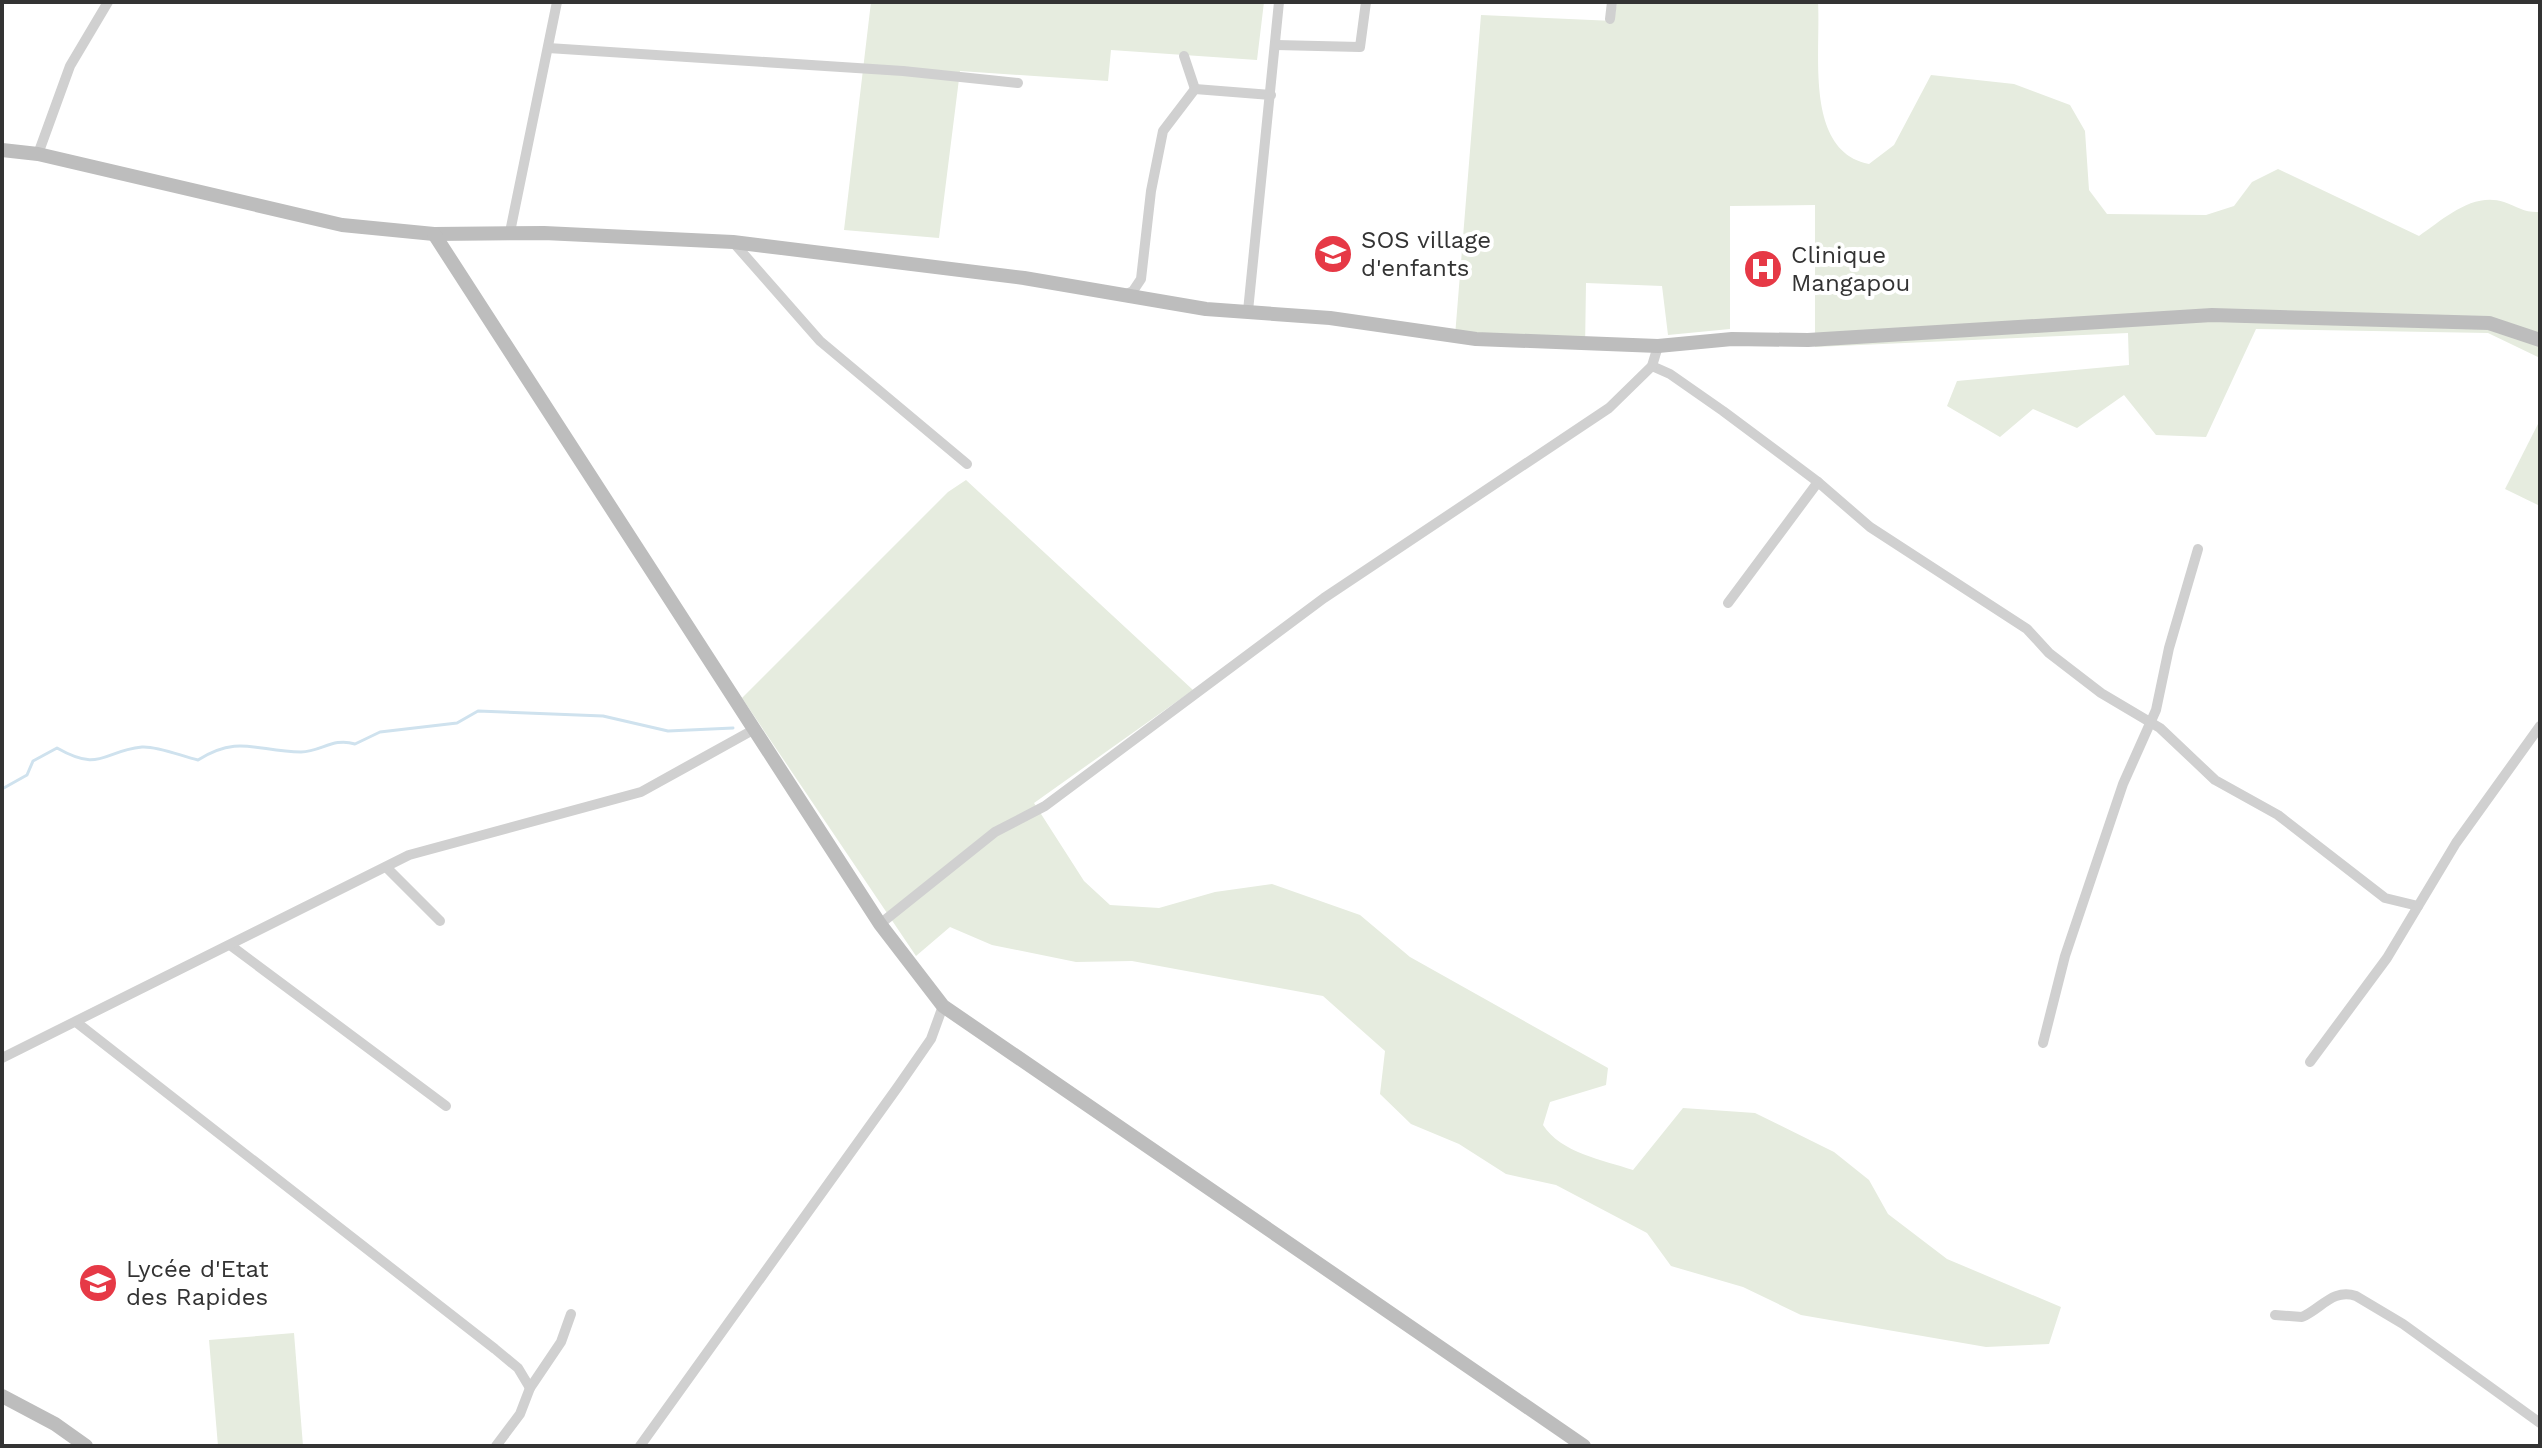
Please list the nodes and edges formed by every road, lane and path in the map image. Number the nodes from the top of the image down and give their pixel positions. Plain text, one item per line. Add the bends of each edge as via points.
1 (108, 2) edge
2 (557, 2) edge
3 (1279, 2) edge
4 (1366, 2) edge
5 (1612, 2) edge
6 (1610, 19) dead end
7 (1276, 45) junction
8 (548, 48) junction
9 (1184, 56) dead end
10 (1018, 83) dead end
11 (1195, 89) junction
12 (1271, 95) junction
13 (2, 150) edge
14 (38, 154) junction
15 (510, 232) junction
16 (434, 234) junction
17 (733, 242) junction
18 (1122, 296) junction
19 (1248, 311) junction
20 (2540, 340) edge
21 (1658, 346) junction
22 (1652, 366) junction
23 (967, 464) dead end
24 (1818, 482) junction
25 (2198, 549) dead end
26 (1728, 603) dead end
27 (2149, 722) junction
28 (2540, 726) edge
29 (753, 730) junction
30 (386, 867) junction
31 (2418, 906) junction
32 (440, 921) dead end
33 (880, 924) junction
34 (230, 945) junction
35 (943, 1006) junction
36 (76, 1022) junction
37 (2043, 1043) dead end
38 (2, 1058) edge
39 (2310, 1062) dead end
40 (446, 1106) dead end
41 (571, 1314) dead end
42 (2275, 1315) dead end
43 (530, 1388) junction
44 (2, 1396) edge
45 (2540, 1423) edge
46 (86, 1446) edge
47 (496, 1446) edge
48 (640, 1446) edge
49 (1584, 1446) edge

1 - 14 street via 70,66
2 - 8 street
3 - 7 street
4 - 7 street via 1360,47
5 - 6 street
7 - 12 street
8 - 10 street
8 - 15 street
9 - 11 street
11 - 12 street
11 - 18 street via 1163,131 1141,279
12 - 19 street
13 - 14 main road
14 - 16 main road via 342,225
15 - 16 main road
15 - 17 main road
16 - 29 main road
17 - 18 main road via 1024,278
17 - 23 street via 820,341
18 - 19 main road
19 - 21 main road via 1413,327 1476,339
20 - 21 main road via 2489,323 2212,315
21 - 22 street
22 - 24 street
22 - 33 street via 1609,408 1324,598 1045,806 995,832
24 - 26 street
24 - 27 street via 1870,527 2027,629 2049,653
25 - 27 street via 2169,648 2165,682
27 - 31 street via 2215,780 2278,815 2385,898
27 - 37 street via 2065,956
28 - 31 street
29 - 30 street via 641,792 409,855
29 - 33 main road
30 - 32 street
30 - 34 street
31 - 39 street via 2387,958
33 - 35 main road
34 - 36 street
34 - 40 street
35 - 48 street via 931,1039
35 - 49 main road
36 - 38 street
36 - 43 street via 495,1349 518,1368
41 - 43 street via 561,1342
42 - 45 street via 2302,1317 2323,1301 2342,1294 2356,1296
43 - 47 street via 520,1414
44 - 46 main road

